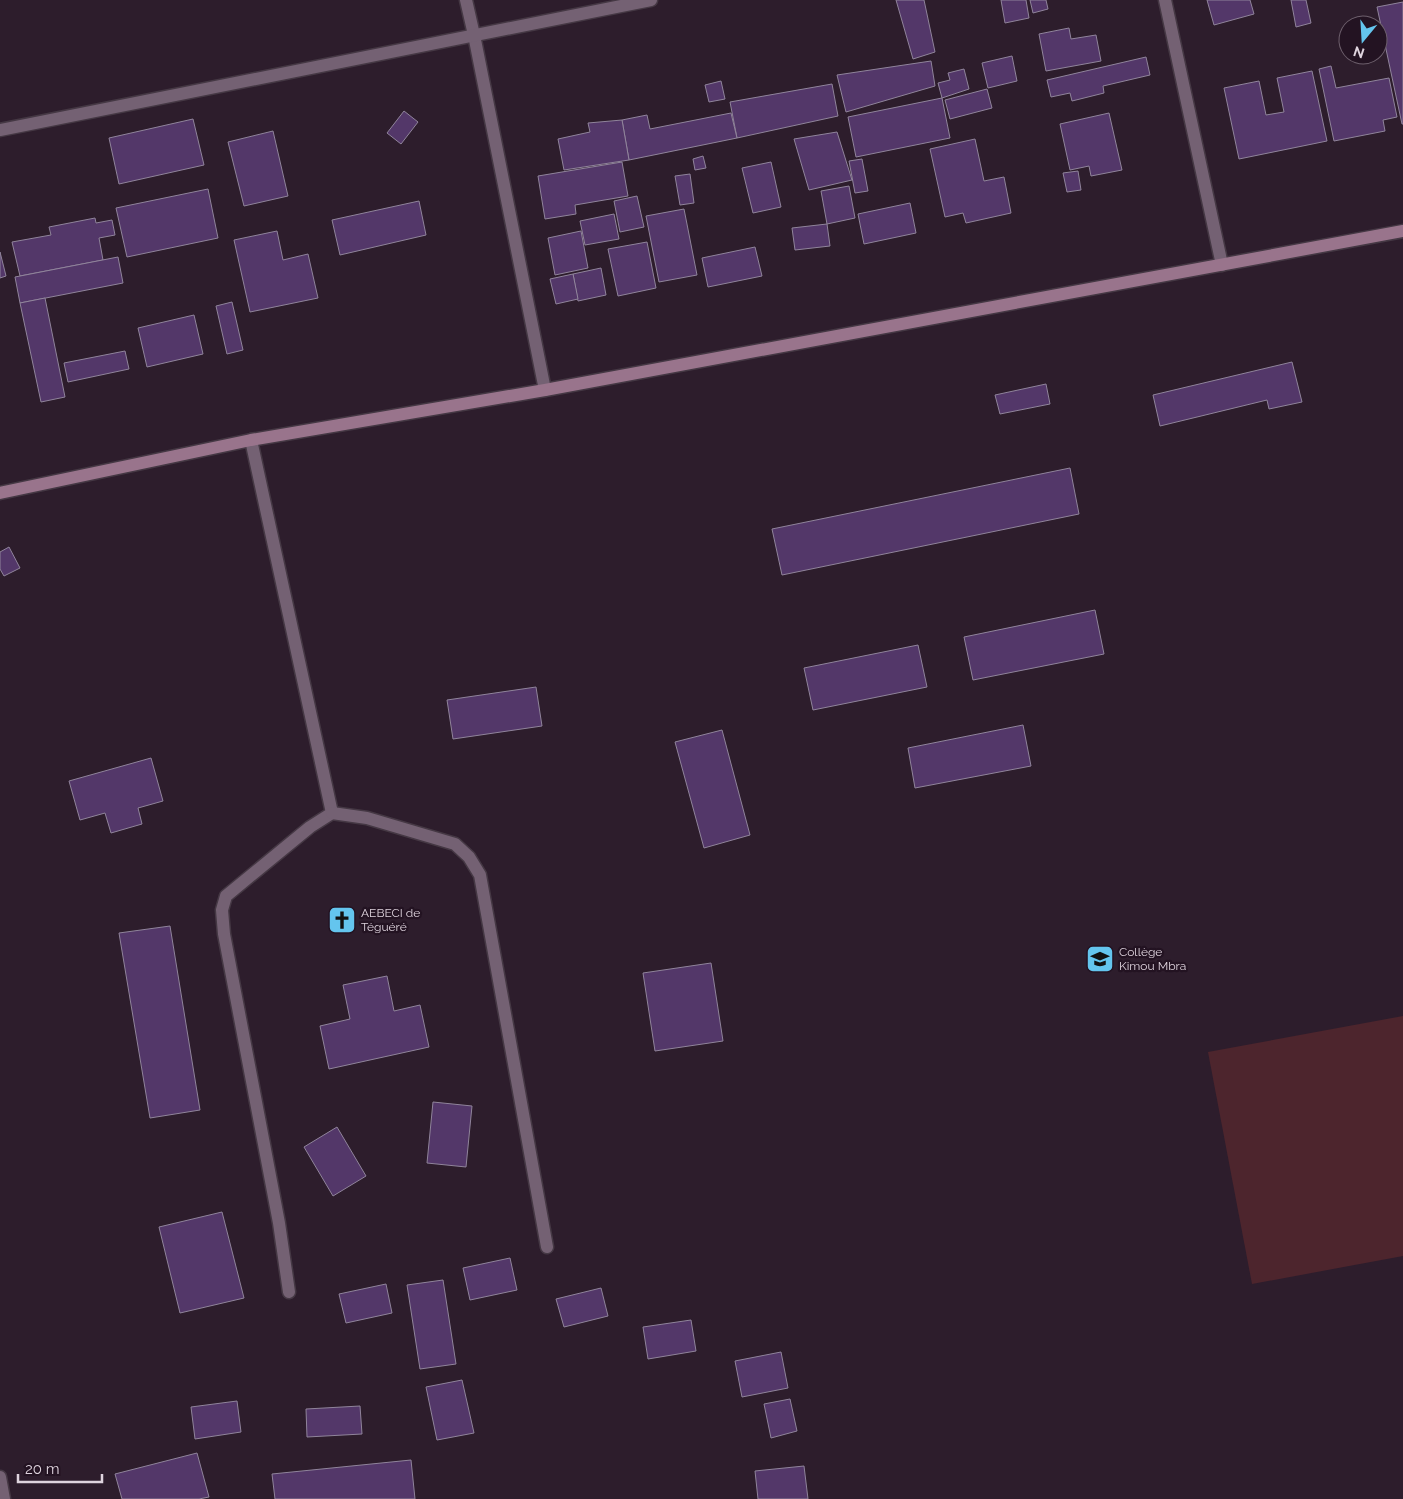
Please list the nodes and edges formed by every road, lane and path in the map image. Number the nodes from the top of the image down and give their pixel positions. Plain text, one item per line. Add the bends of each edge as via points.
1 (466, 0) edge
2 (651, 0) edge
3 (1165, 0) edge
4 (474, 35) junction
5 (0, 130) edge
6 (1403, 231) edge
7 (1222, 265) junction
8 (545, 390) junction
9 (251, 440) junction
10 (0, 493) edge
11 (332, 813) junction
12 (547, 1247) dead end
13 (289, 1292) dead end
14 (0, 1477) edge
15 (4, 1499) edge

1 - 4 street
2 - 4 street
3 - 7 street
4 - 5 street
4 - 8 street
6 - 7 street
7 - 8 street
8 - 9 street
9 - 10 street
9 - 11 street
11 - 12 street via 367,818 454,844 469,857 480,875
11 - 13 street via 310,827 226,896 222,910
14 - 15 street

